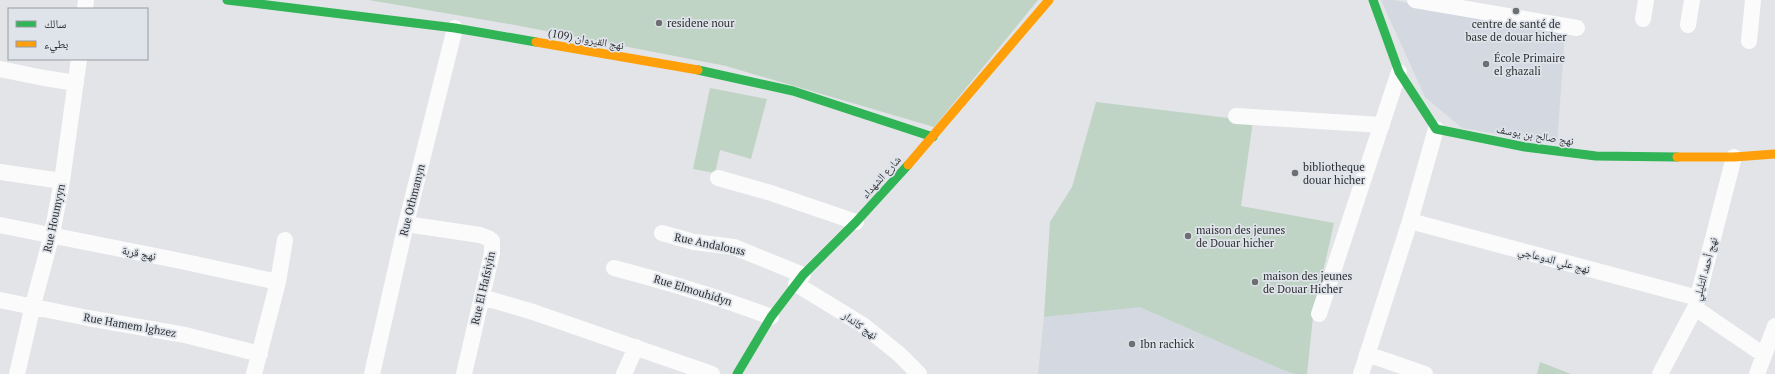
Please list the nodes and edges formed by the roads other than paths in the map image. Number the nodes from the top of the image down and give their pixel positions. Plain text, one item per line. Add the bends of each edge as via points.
1 (227, 0) edge
2 (1049, 0) edge
3 (1373, 0) edge
4 (1415, 0) edge
5 (1646, 0) edge
6 (1692, 0) edge
7 (1753, 0) edge
8 (1643, 19) dead end
9 (1688, 25) dead end
10 (455, 28) junction
11 (1577, 28) dead end
12 (1748, 41) dead end
13 (79, 60) edge
14 (0, 69) edge
15 (1399, 72) junction
16 (76, 83) junction
17 (1236, 116) dead end
18 (1382, 125) junction
19 (1436, 129) junction
20 (933, 136) junction
21 (1775, 154) edge
22 (1734, 157) junction
23 (0, 172) edge
24 (718, 178) dead end
25 (62, 181) junction
26 (1410, 221) junction
27 (856, 222) junction
28 (406, 224) junction
29 (0, 225) edge
30 (662, 233) dead end
31 (52, 234) junction
32 (285, 240) dead end
33 (614, 268) dead end
34 (799, 280) junction
35 (278, 282) junction
36 (482, 297) junction
37 (0, 300) edge
38 (1696, 303) junction
39 (32, 305) junction
40 (1319, 314) dead end
41 (771, 317) junction
42 (1775, 326) edge
43 (636, 347) junction
44 (1768, 353) edge
45 (260, 354) junction
46 (1367, 354) junction
47 (17, 374) edge
48 (254, 374) edge
49 (372, 374) edge
50 (464, 374) edge
51 (624, 374) edge
52 (712, 374) edge
53 (737, 374) edge
54 (919, 374) edge
55 (1360, 374) edge
56 (1425, 374) edge
57 (1660, 374) edge
58 (1757, 374) edge

1 - 10 street, نهج القيروان (109)
2 - 20 street, شارع الشهداء
3 - 15 street
4 - 11 street
5 - 8 street
6 - 9 street
7 - 12 street
10 - 20 street, نهج القيروان (109) via 711,72 793,92
10 - 28 street, Rue Othmanyn
13 - 16 street, Rue Houmyyn
14 - 16 street
15 - 18 street
15 - 19 street
16 - 25 street, Rue Houmyyn
17 - 18 street
18 - 40 street
19 - 22 street, نهج صالح بن يوسف via 1525,147 1596,156
19 - 26 street
20 - 27 street, شارع الشهداء
21 - 22 street, نهج صالح بن يوسف
22 - 38 street, نهج أحمد التليلي
23 - 25 street
24 - 27 street via 772,193
25 - 31 street, Rue Houmyyn
26 - 38 street, نهج علي الدوعاجي
26 - 46 street
27 - 34 street, شارع الشهداء
28 - 36 street, Rue El Hafsiyin via 490,239 493,248
28 - 49 street, Rue Othmanyn
29 - 31 street, نهج قربة
30 - 34 street, Rue Andalouss via 694,242 734,247
31 - 35 street, نهج قربة
31 - 39 street, Rue Houmyyn
32 - 35 street
33 - 41 street, Rue Elmouhidyn via 713,296
34 - 41 street, شارع الشهداء
34 - 54 street, نهج كاندار via 863,324
35 - 45 street
36 - 43 street
36 - 50 street, Rue El Hafsiyin
37 - 39 street, Rue Hamem lghzez
38 - 44 street, نهج علي الدوعاجي
38 - 57 street, نهج أحمد التليلي
39 - 45 street, Rue Hamem lghzez via 185,335
39 - 47 street, Rue Houmyyn
41 - 53 street, شارع الشهداء
42 - 44 street
43 - 51 street
43 - 52 street
44 - 58 street
45 - 48 street
46 - 55 street
46 - 56 street

